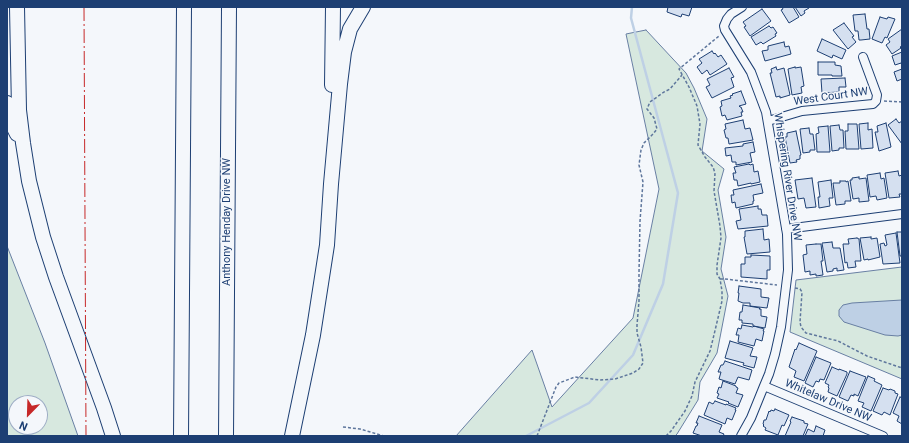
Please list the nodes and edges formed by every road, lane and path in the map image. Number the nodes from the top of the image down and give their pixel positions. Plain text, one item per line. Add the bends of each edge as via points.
1 (17, 7) edge
2 (184, 7) edge
3 (229, 7) edge
4 (332, 7) edge
5 (363, 7) edge
6 (742, 7) edge
7 (725, 30) junction
8 (863, 57) dead end
9 (682, 75) junction
10 (876, 100) junction
11 (902, 102) edge
12 (7, 103) edge
13 (768, 120) junction
14 (23, 143) junction
15 (331, 184) junction
16 (902, 214) edge
17 (786, 229) junction
18 (720, 280) junction
19 (786, 286) junction
20 (902, 368) edge
21 (764, 386) junction
22 (343, 427) dead end
23 (113, 436) edge
24 (181, 436) edge
25 (226, 436) edge
26 (292, 436) edge
27 (384, 436) edge
28 (537, 436) edge
29 (666, 436) edge
30 (741, 436) edge
31 (883, 436) edge

1 - 14 highway via 19,110
2 - 24 highway
3 - 25 highway, Anthony Henday Drive NW
4 - 15 highway
5 - 15 highway via 350,29 344,52
6 - 7 street via 726,19
7 - 9 path via 679,69
7 - 13 street, Whispering River Drive NW via 751,72
8 - 10 street, West Court NW via 877,95
9 - 18 path via 697,106 700,124 698,145 715,173 714,190 721,238 717,265
9 - 28 path via 670,89 650,102 647,109 654,118 657,129 641,150 643,182 637,333 643,363 633,373 615,379 575,377 559,383
10 - 11 path
10 - 13 street, West Court NW via 873,104 802,111
12 - 14 highway via 12,124
13 - 17 street, Whispering River Drive NW
14 - 23 highway via 43,237
15 - 26 highway via 327,245 313,335
16 - 17 street
17 - 19 street, Whispering River Drive NW
18 - 19 path
18 - 29 path via 722,301 710,351 685,411
19 - 20 path via 800,289 802,292 800,322 806,333 838,341 867,356
19 - 21 street, Whispering River Drive NW via 781,327
21 - 30 street, Whispering River Drive NW
21 - 31 street, Whitelaw Drive NW
22 - 27 path

